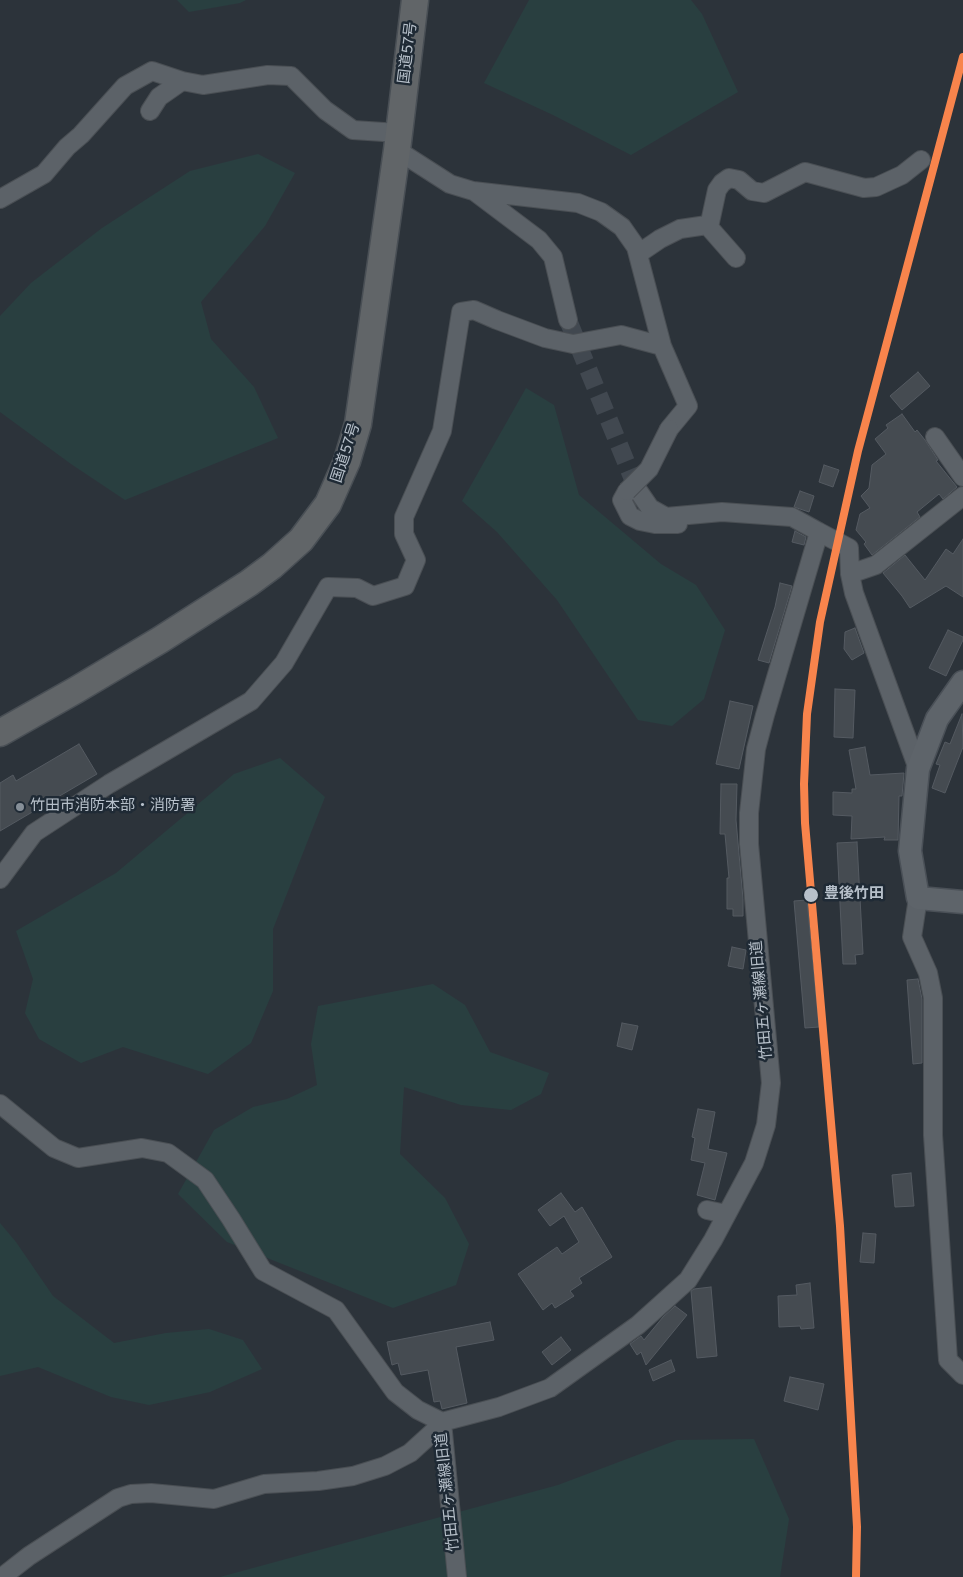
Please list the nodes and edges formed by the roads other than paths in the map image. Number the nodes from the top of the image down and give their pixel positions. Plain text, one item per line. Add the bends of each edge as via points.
1 (415, 0) edge
2 (182, 81) junction
3 (150, 111) dead end
4 (398, 142) junction
5 (920, 160) dead end
6 (473, 191) junction
7 (0, 199) edge
8 (708, 227) junction
9 (638, 254) junction
10 (736, 258) dead end
11 (568, 320) tunnel mouth
12 (662, 346) junction
13 (935, 437) dead end
14 (963, 477) edge
15 (963, 496) edge
16 (819, 532) junction
17 (850, 574) junction
18 (963, 682) edge
19 (0, 733) edge
20 (918, 769) junction
21 (0, 879) edge
22 (918, 898) junction
23 (953, 901) edge
24 (0, 1104) edge
25 (708, 1210) dead end
26 (726, 1214) junction
27 (963, 1375) edge
28 (442, 1422) junction
29 (2, 1577) edge
30 (457, 1577) edge

1 - 4 highway, 国道57号
2 - 3 street via 159,97
2 - 4 street via 203,85 268,75 291,76 325,110 352,130
2 - 7 street via 152,71 125,86 44,174
4 - 6 street via 450,184
4 - 19 highway, 国道57号 via 358,424 348,461 328,504 301,540 249,583 160,640
5 - 8 street via 902,175 876,187 864,188 805,172 764,193 752,191 739,180 729,178 717,190
6 - 9 street via 578,203 601,212 622,227
6 - 11 street via 539,240 553,257
8 - 9 street via 680,229
8 - 10 street
9 - 12 street
12 - 16 street, bridge via 688,406 669,428 649,469 622,500 630,516 655,524 687,524 689,515 722,512 792,517
12 - 21 street via 621,335 573,344 545,338 474,310 462,312 442,431 404,517 404,534 416,560 405,586 373,596 357,588 328,587 284,663 251,701 109,784 34,833
13 - 14 street
15 - 17 street via 876,565
16 - 17 street via 849,548
16 - 26 street, 竹田五ヶ瀬線旧道 via 756,749 749,844 771,1084 766,1125 754,1163
17 - 20 street
18 - 20 main road via 937,719
20 - 22 main road via 910,850
22 - 23 main road
22 - 27 street via 912,937 928,974 933,998 933,1135 948,1360
24 - 28 street via 54,1148 78,1158 142,1148 168,1153 205,1180 263,1271 336,1310 395,1392 418,1410
25 - 26 street
26 - 28 street, 竹田五ヶ瀬線旧道 via 688,1280 638,1326 550,1388 499,1407
28 - 29 street via 410,1453 385,1466 353,1476 264,1484 214,1499 152,1493 118,1498
28 - 30 street, 竹田五ヶ瀬線旧道

